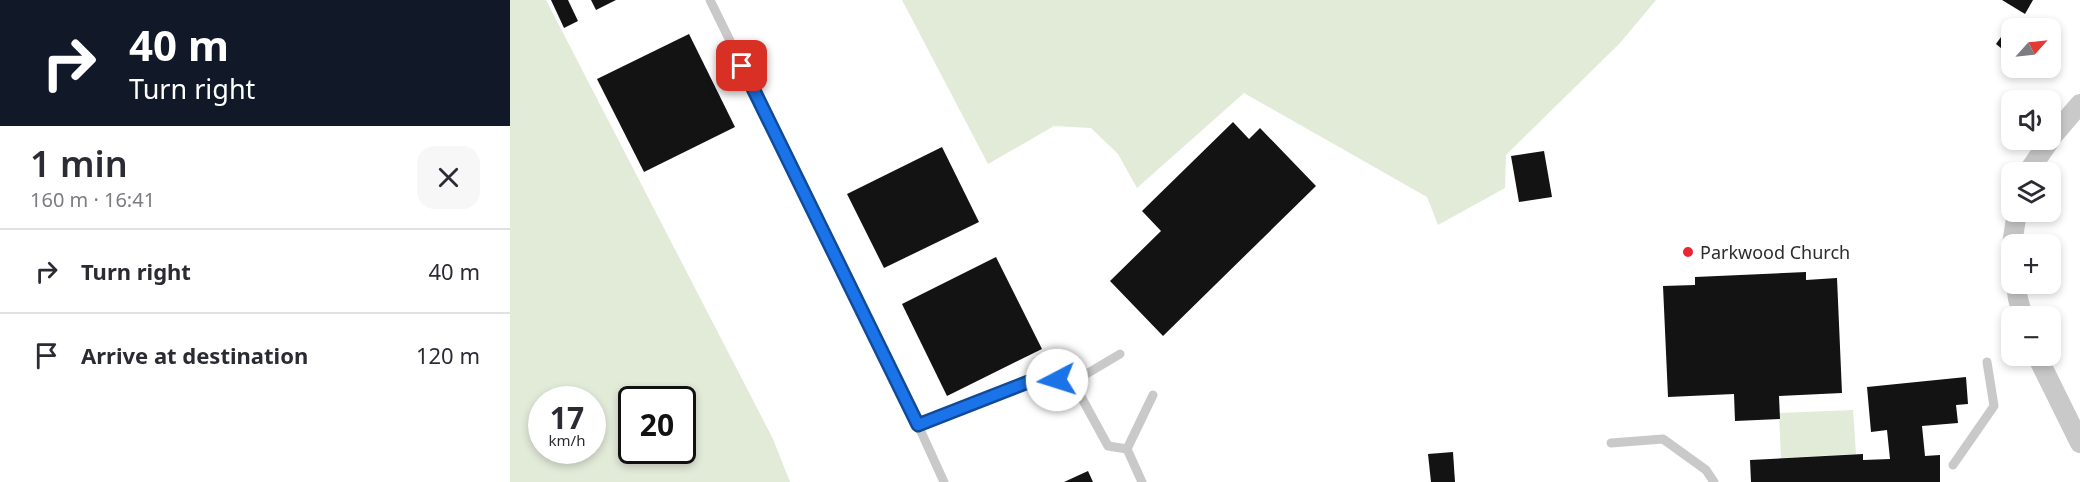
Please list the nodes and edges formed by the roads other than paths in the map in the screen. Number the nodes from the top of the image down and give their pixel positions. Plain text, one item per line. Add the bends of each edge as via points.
1 (710, 0) edge
2 (2080, 104) edge
3 (2061, 126) edge
4 (1120, 354) dead end
5 (1987, 362) dead end
6 (2042, 366) edge
7 (1073, 382) junction
8 (1153, 395) dead end
9 (918, 425) junction
10 (1611, 442) dead end
11 (2080, 443) edge
12 (1127, 449) junction
13 (1953, 465) dead end
14 (944, 482) edge
15 (1142, 482) edge
16 (1714, 482) edge

1 - 9 lane
2 - 3 street
4 - 7 lane
5 - 13 lane via 1994,406
6 - 11 street
7 - 9 lane via 1041,377
7 - 12 lane via 1108,446
8 - 12 lane
9 - 14 lane
10 - 16 lane via 1663,439 1706,470
12 - 15 lane

